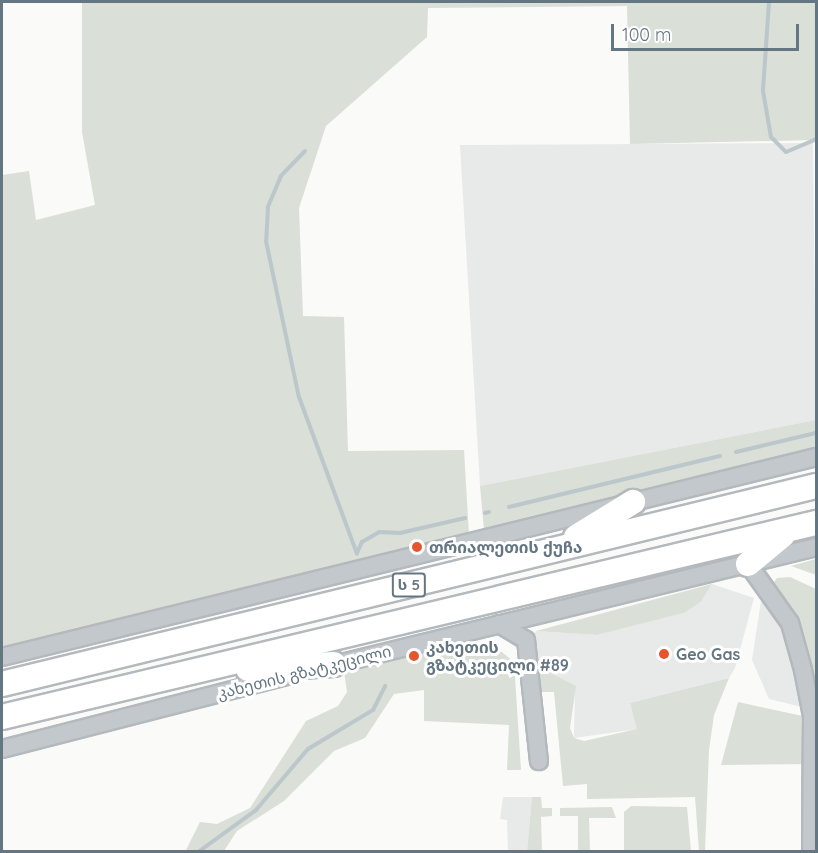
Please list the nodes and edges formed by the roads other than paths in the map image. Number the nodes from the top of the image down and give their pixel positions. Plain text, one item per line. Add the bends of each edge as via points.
1 (816, 458) edge
2 (816, 486) edge
3 (633, 502) junction
4 (816, 523) edge
5 (788, 530) junction
6 (816, 547) edge
7 (555, 549) junction
8 (748, 564) junction
9 (499, 624) junction
10 (2, 657) edge
11 (334, 664) junction
12 (186, 672) junction
13 (2, 684) edge
14 (2, 717) edge
15 (2, 748) edge
16 (539, 761) dead end
17 (813, 841) edge

1 - 3 street
2 - 7 highway, ს 5
3 - 7 highway
3 - 10 street
4 - 5 highway, კახეთის გზატკეცილი / ს 5
5 - 8 highway
5 - 12 highway, კახეთის გზატკეცილი / ს 5
6 - 8 street, კახეთის გზატკეცილი
7 - 13 highway, ს 5
8 - 9 street, კახეთის გზატკეცილი
8 - 17 street via 790,623 803,670 812,716
9 - 11 street, კახეთის გზატკეცილი
9 - 16 street via 526,640
11 - 12 highway
11 - 15 street, კახეთის გზატკეცილი
12 - 14 highway, კახეთის გზატკეცილი / ს 5

